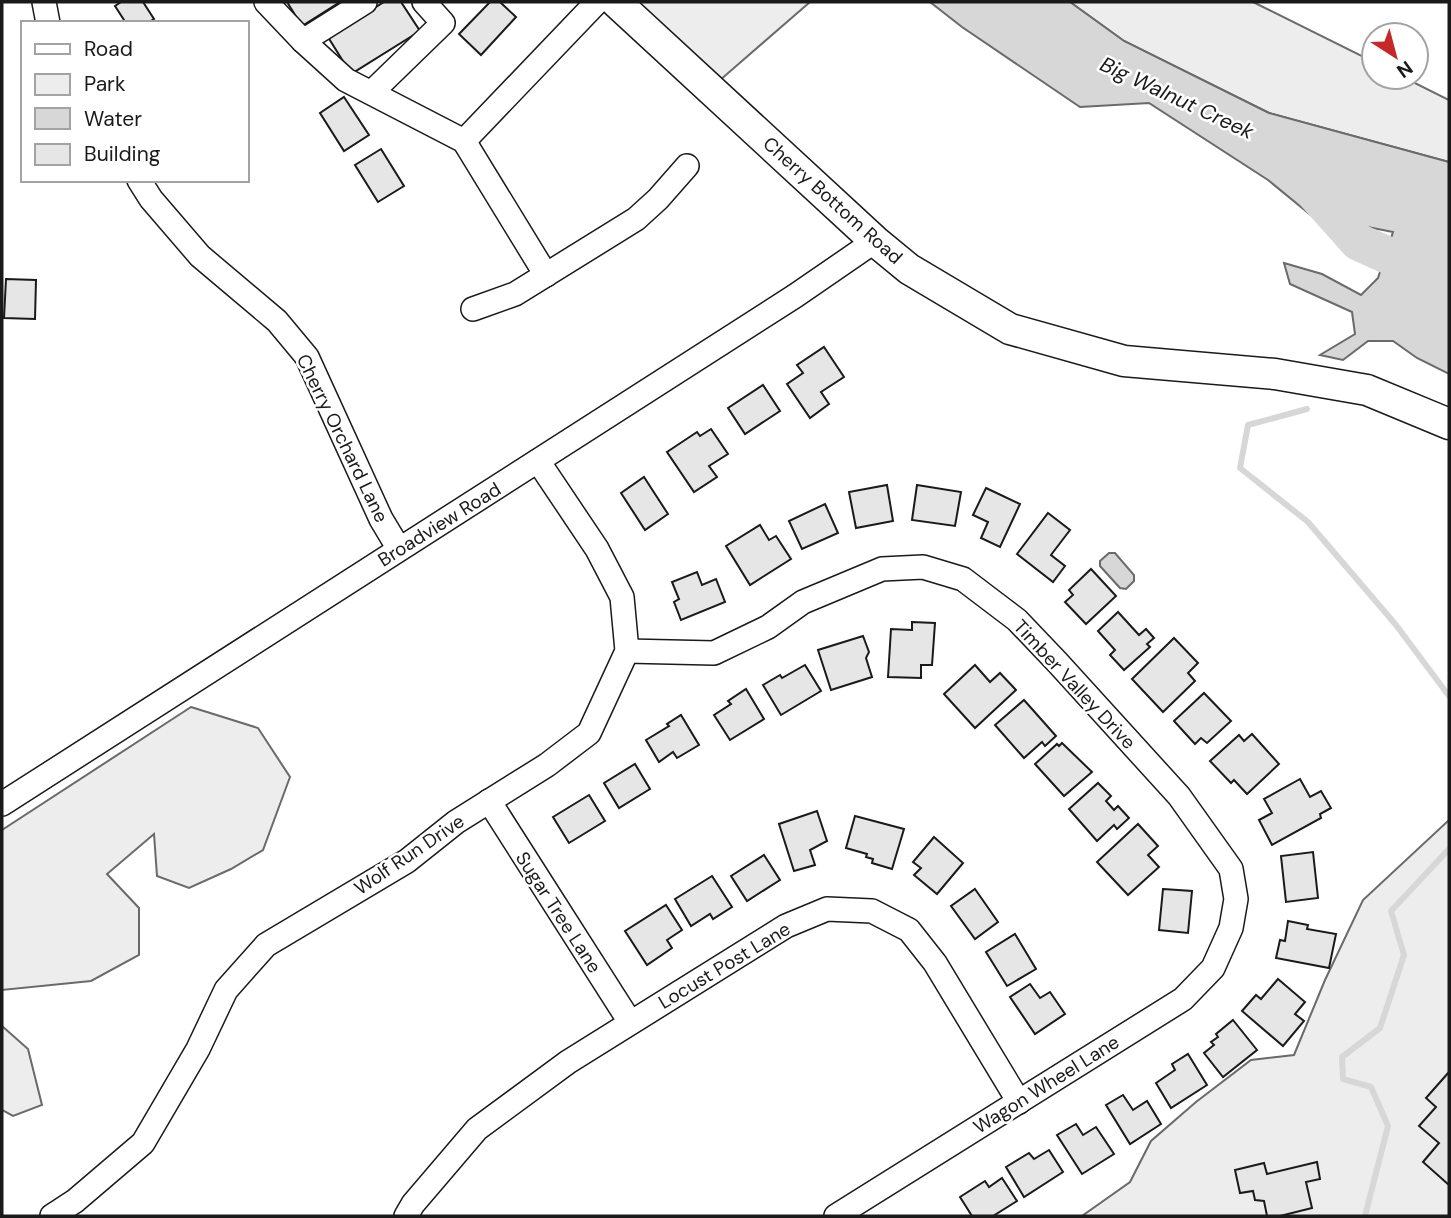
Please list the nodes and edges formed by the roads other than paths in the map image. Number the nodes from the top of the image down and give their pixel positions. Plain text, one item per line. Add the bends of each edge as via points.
1 (44, 2) edge
2 (266, 2) edge
3 (365, 2) edge
4 (424, 2) edge
5 (597, 2) edge
6 (616, 2) edge
7 (48, 21) edge
8 (303, 41) junction
9 (372, 92) junction
10 (464, 141) junction
11 (687, 166) dead end
12 (139, 182) edge
13 (875, 241) junction
14 (546, 275) junction
15 (473, 309) dead end
16 (1449, 424) edge
17 (538, 461) junction
18 (399, 549) junction
19 (627, 651) junction
20 (489, 801) junction
21 (2, 804) edge
22 (1231, 928) joint
23 (630, 1022) junction
24 (1019, 1102) junction
25 (52, 1216) edge
26 (406, 1216) edge
27 (836, 1216) edge

1 - 7 street
2 - 8 street
3 - 8 street
4 - 9 street via 443,23
5 - 10 street
6 - 13 main road, Cherry Bottom Road
8 - 9 street via 346,80
9 - 10 street
10 - 14 street
11 - 14 street via 636,219
12 - 18 street, Cherry Orchard Lane via 200,256 277,321 307,357
13 - 16 main road, Cherry Bottom Road via 909,269 1010,329 1124,361 1275,374 1367,390
13 - 17 street, Broadview Road
14 - 15 street via 515,294
17 - 18 street, Broadview Road
17 - 19 street via 597,549 622,597
18 - 21 street, Broadview Road
19 - 20 street, Wolf Run Drive via 589,733
19 - 22 street, Timber Valley Drive via 714,653 768,627 803,602 882,569 923,568 963,579 1017,620 1179,796 1231,869 1236,899
20 - 23 street, Sugar Tree Lane
20 - 25 street, Wolf Run Drive via 407,861 266,944 226,990 198,1049 143,1143
22 - 24 street, Wagon Wheel Lane via 1213,968 1182,999
23 - 24 street, Locust Post Lane via 786,926 827,909 872,911 909,930 935,963
23 - 26 street, Locust Post Lane via 477,1129
24 - 27 street, Wagon Wheel Lane

